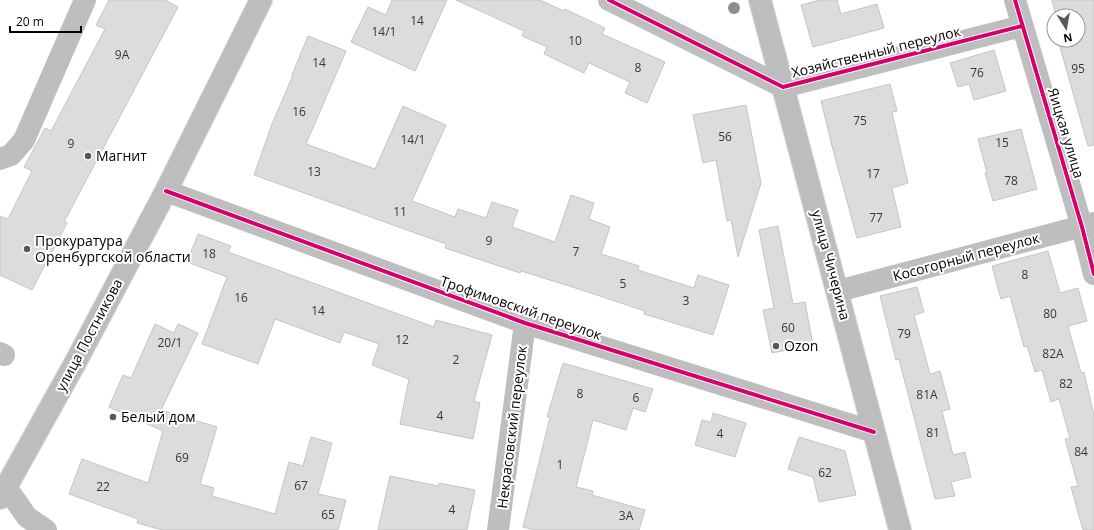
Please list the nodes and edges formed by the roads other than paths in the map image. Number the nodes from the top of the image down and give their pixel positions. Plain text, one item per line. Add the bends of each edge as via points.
1 (85, 0) edge
2 (262, 0) edge
3 (609, 0) edge
4 (760, 0) edge
5 (1015, 0) edge
6 (1022, 26) junction
7 (783, 87) junction
8 (0, 159) edge
9 (166, 191) junction
10 (1088, 225) edge
11 (1094, 274) edge
12 (838, 291) junction
13 (525, 323) junction
14 (874, 432) junction
15 (2, 487) edge
16 (46, 530) edge
17 (498, 530) edge
18 (900, 530) edge

1 - 8 street via 24,140 11,155
2 - 9 main road, улица Постникова
3 - 7 street, Хозяйственный переулок
4 - 7 main road, улица Чичерина
5 - 6 street, Яицкая улица
6 - 7 street, Хозяйственный переулок
6 - 10 street, Яицкая улица
7 - 12 main road, улица Чичерина
9 - 13 street, Трофимовский переулок
9 - 15 main road, улица Постникова via 74,365
10 - 11 street, Яицкая улица
10 - 12 street, Косогорный переулок
12 - 14 main road, улица Чичерина
13 - 14 street, Трофимовский переулок
13 - 17 street, Некрасовский переулок
14 - 18 main road, улица Чичерина
15 - 16 street via 27,517

